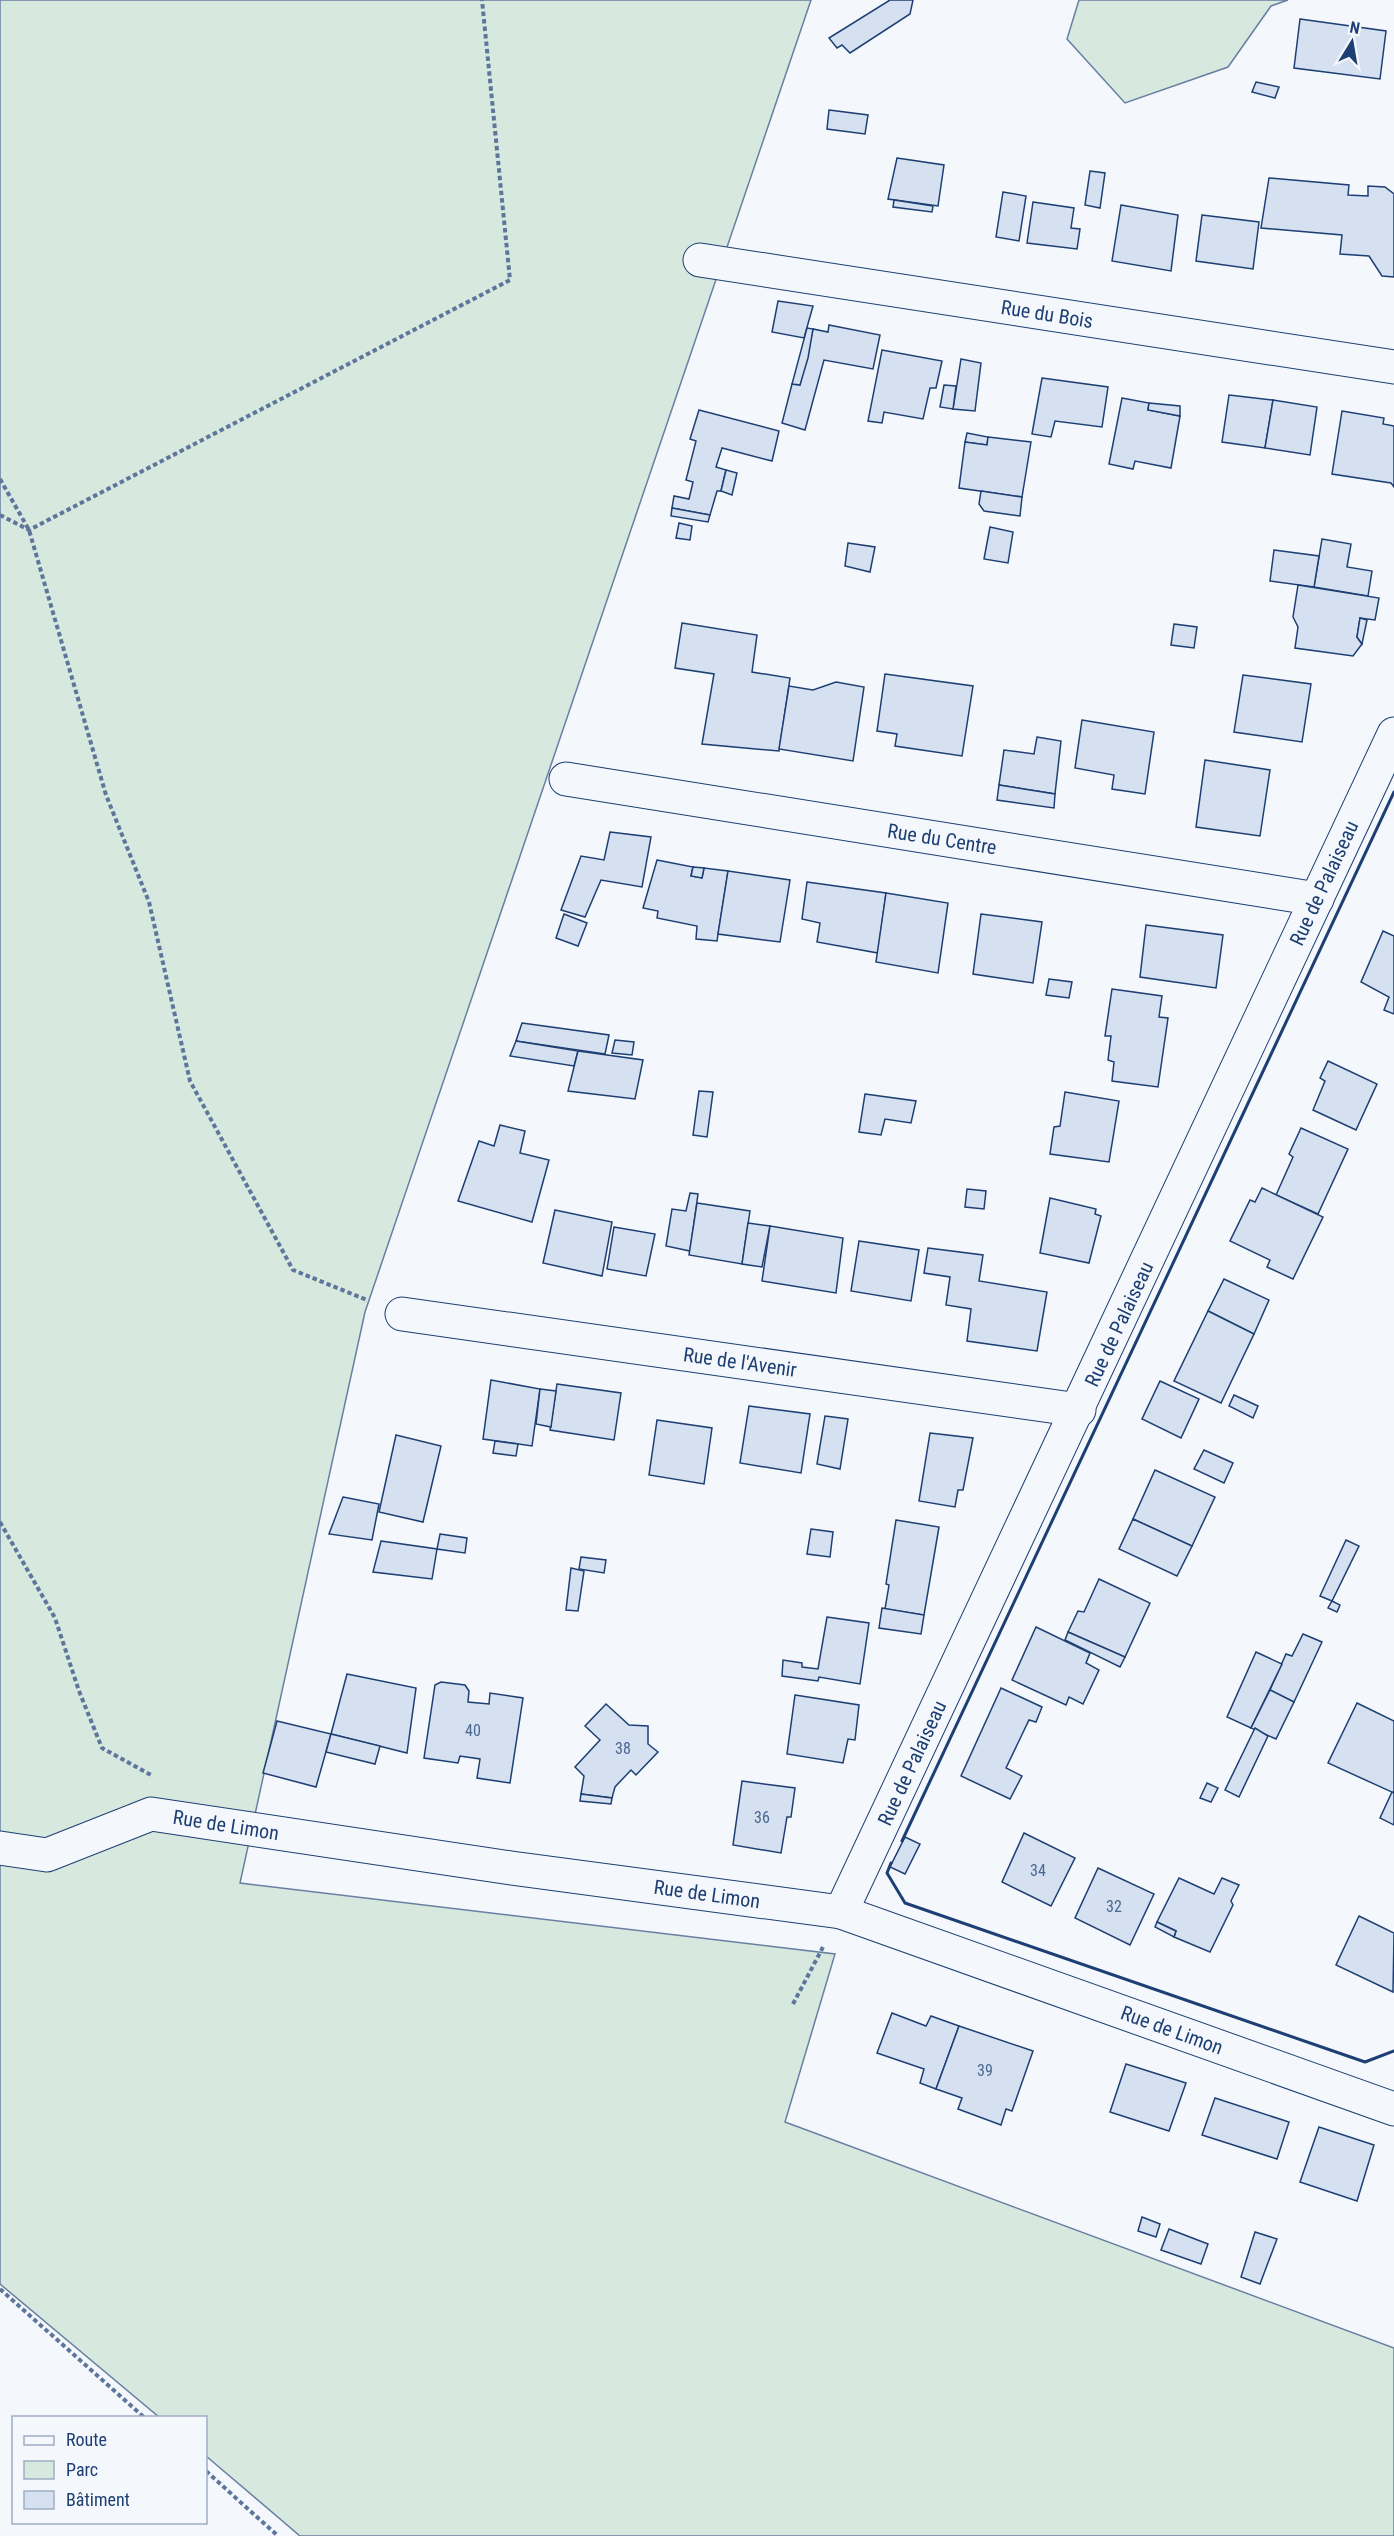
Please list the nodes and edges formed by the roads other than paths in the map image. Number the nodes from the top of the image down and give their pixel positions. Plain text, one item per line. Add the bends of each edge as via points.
1 (700, 260) dead end
2 (1394, 367) edge
3 (1394, 734) edge
4 (566, 779) dead end
5 (1317, 899) junction
6 (402, 1314) road end
7 (1078, 1410) junction
8 (0, 1848) edge
9 (841, 1912) junction
10 (1394, 2109) edge

1 - 2 street, Rue du Bois
3 - 5 street, Rue de Palaiseau
4 - 5 street, Rue du Centre
5 - 7 street, Rue de Palaiseau
6 - 7 street, Rue de l'Avenir
7 - 9 street, Rue de Palaiseau
8 - 9 street, Rue de Limon via 47,1855 151,1814
9 - 10 street, Rue de Limon

